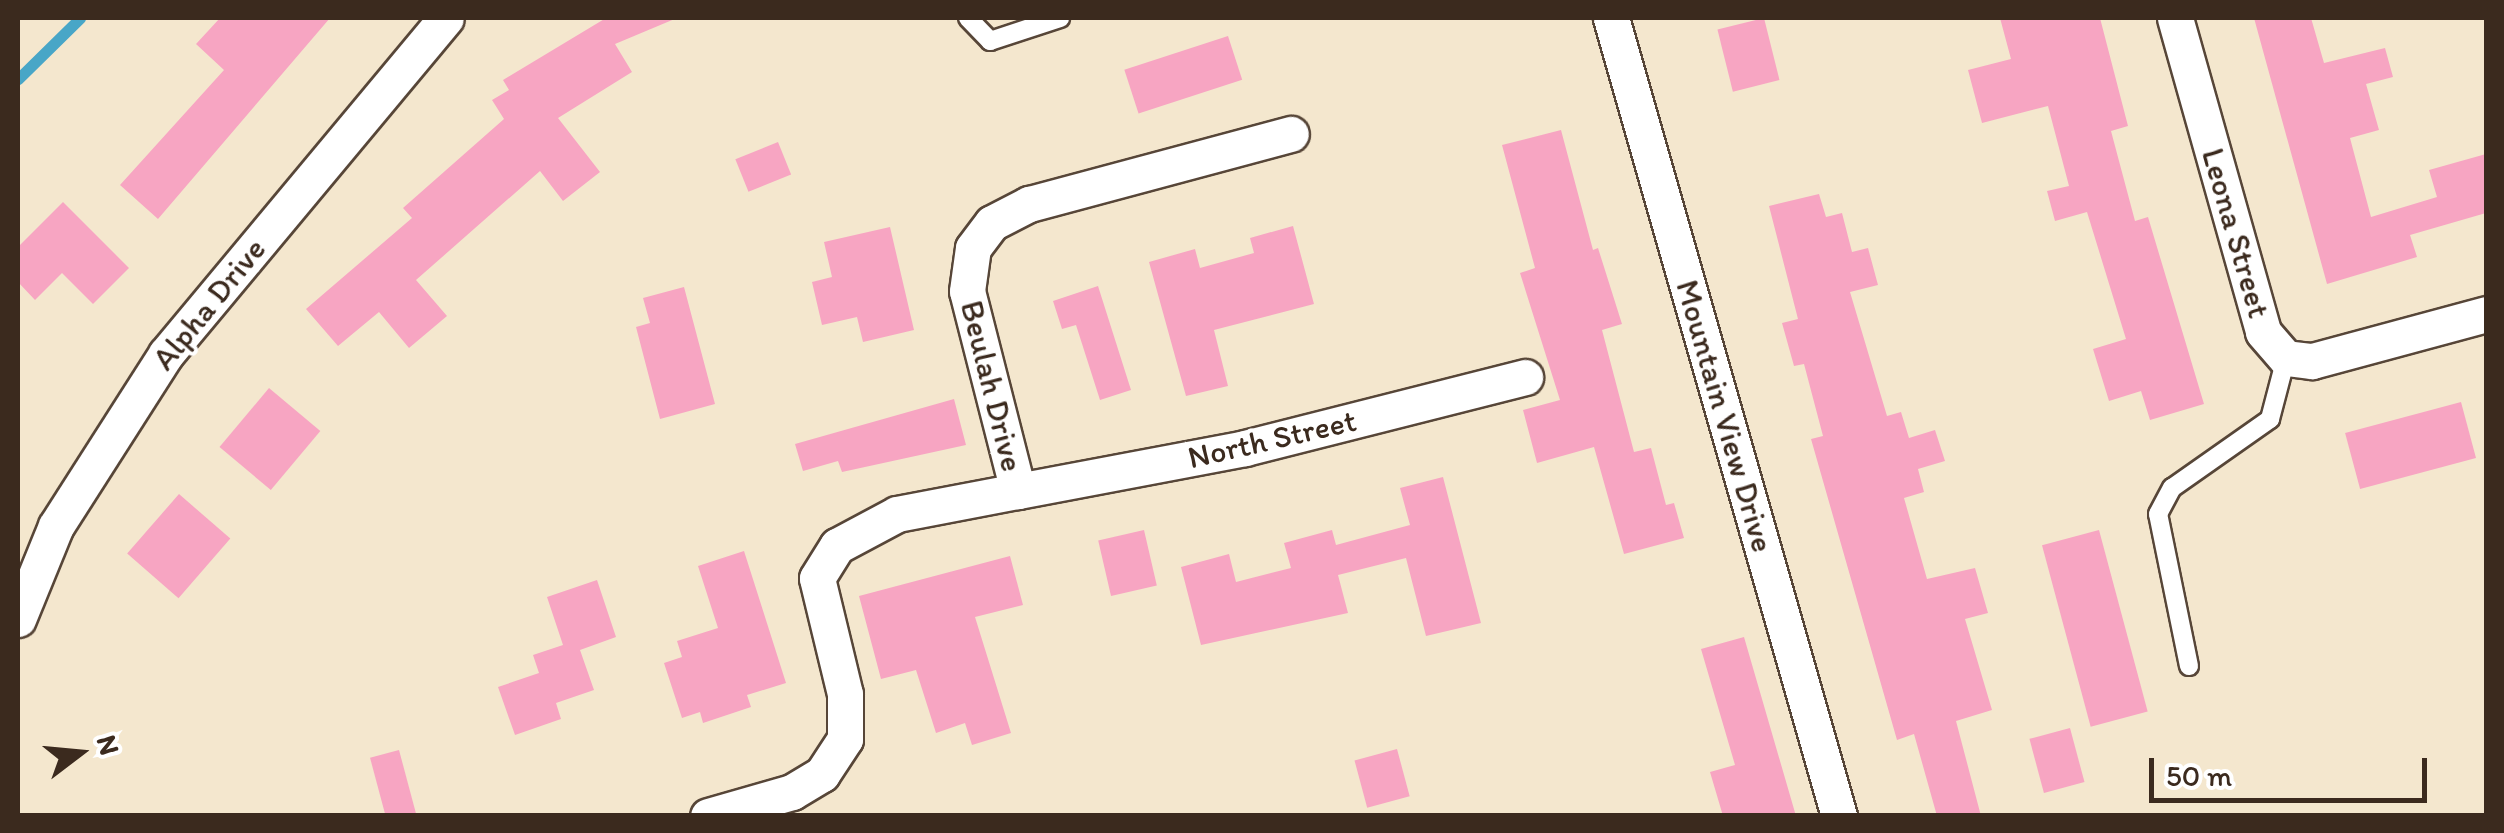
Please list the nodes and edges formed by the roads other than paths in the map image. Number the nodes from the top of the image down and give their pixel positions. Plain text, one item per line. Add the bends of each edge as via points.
1 (446, 18) edge
2 (968, 18) edge
3 (1060, 18) edge
4 (1612, 18) edge
5 (2176, 18) edge
6 (1291, 134) dead end
7 (2486, 314) edge
8 (2286, 358) junction
9 (1525, 377) dead end
10 (1018, 491) junction
11 (18, 619) edge
12 (2189, 666) dead end
13 (795, 804) edge
14 (708, 816) edge
15 (1838, 816) edge

1 - 11 street, Alpha Drive via 166,354 56,526
2 - 3 lane via 990,41
4 - 15 street, Mountain View Drive
5 - 8 street, Leona Street via 2264,332
6 - 10 street, Beulah Drive via 1030,204 992,223 974,248 967,292
7 - 8 street, Leona Street via 2312,361
8 - 12 lane via 2270,419 2172,488 2158,514
9 - 10 street, North Street via 1245,448
10 - 13 street, Beulah Drive via 898,514 837,546 817,578 845,694 845,740
13 - 14 street, Beulah Drive

